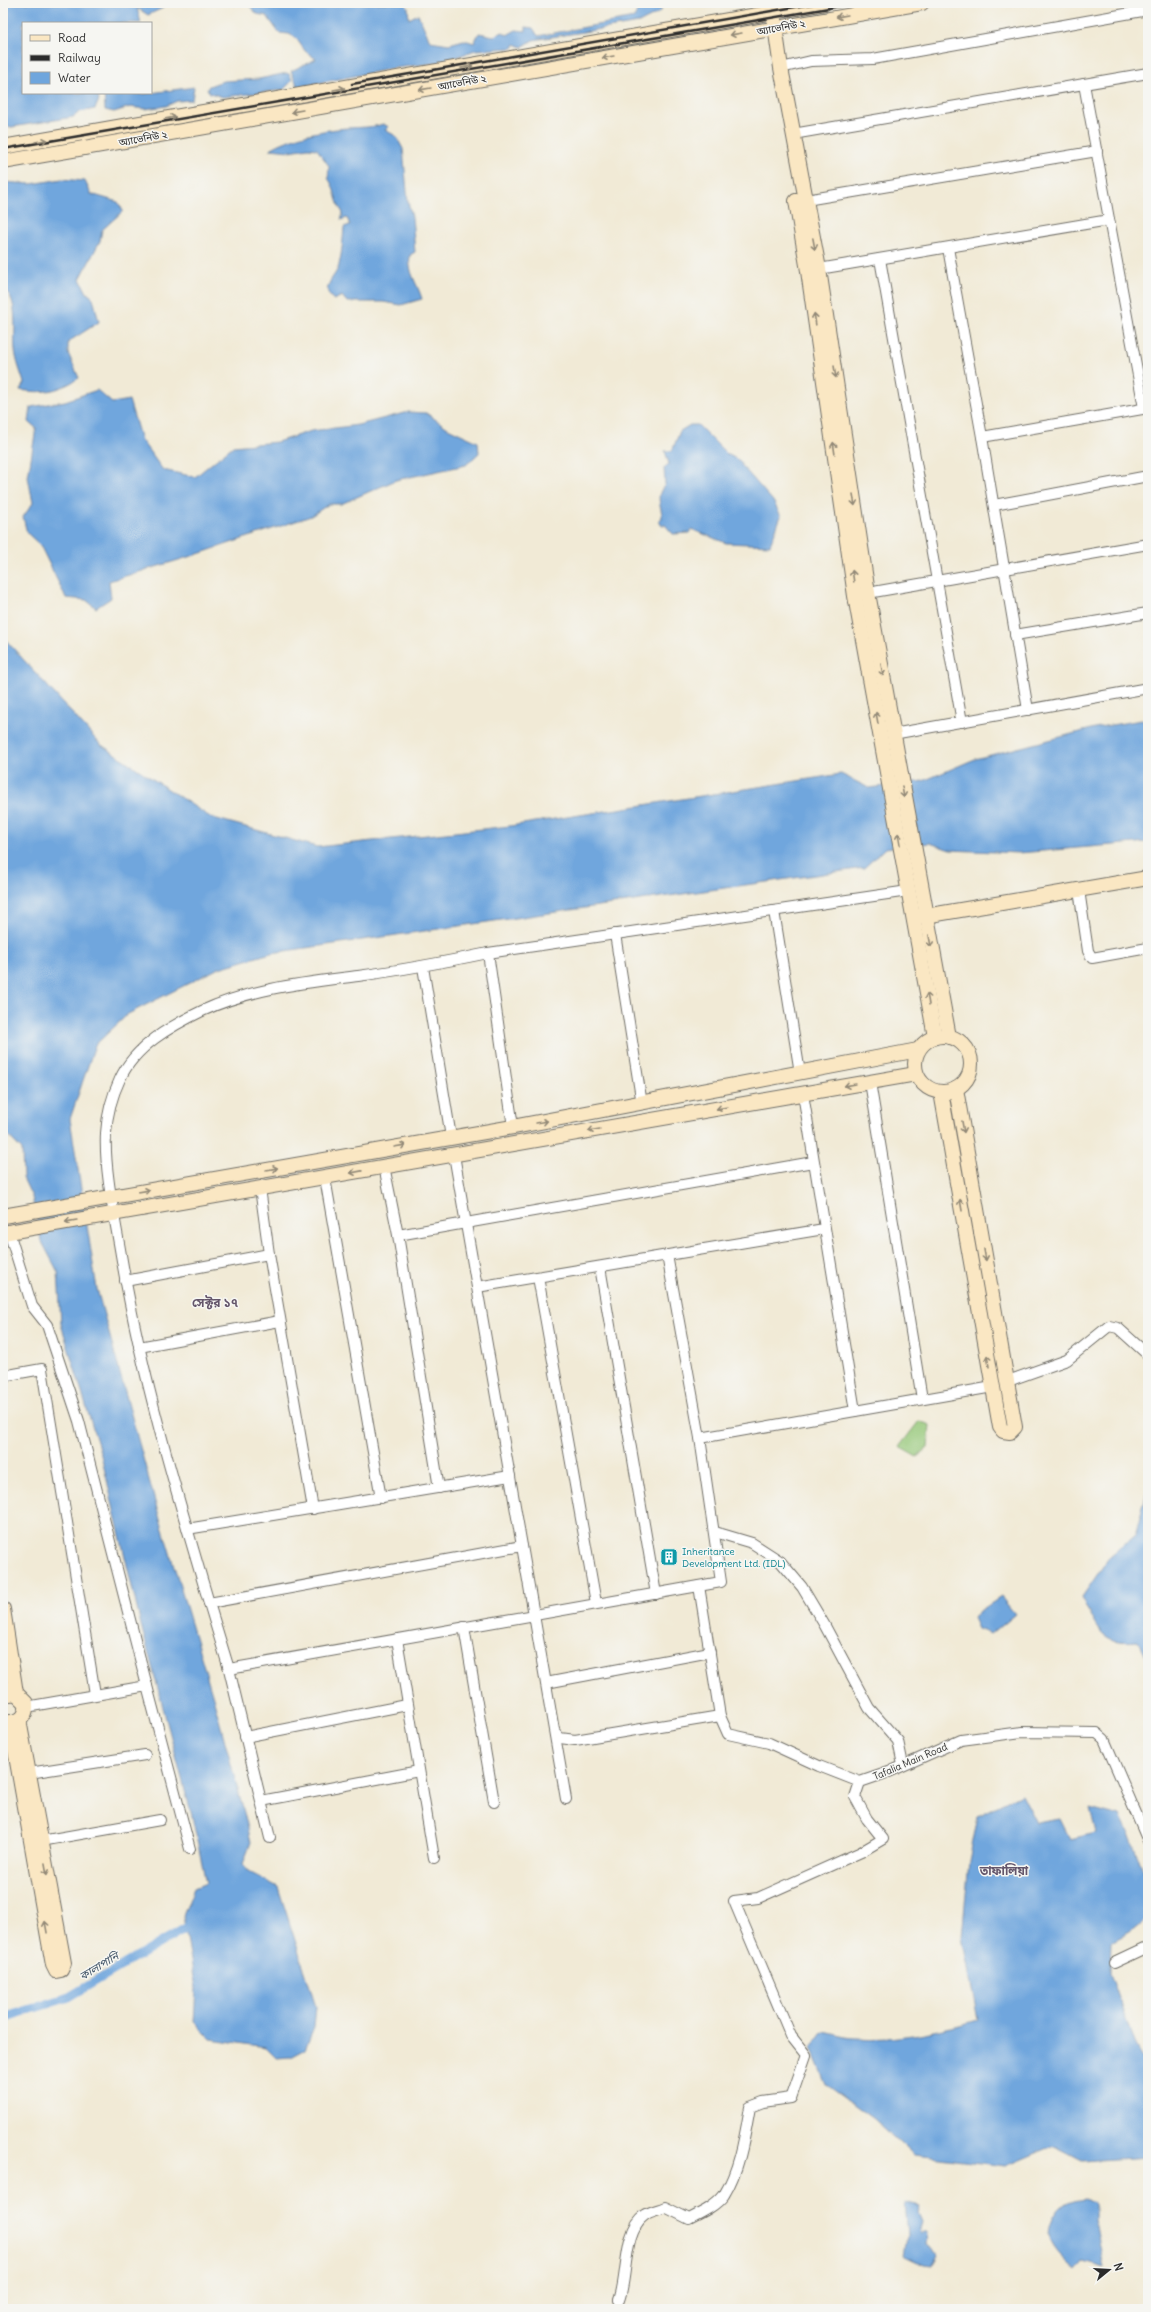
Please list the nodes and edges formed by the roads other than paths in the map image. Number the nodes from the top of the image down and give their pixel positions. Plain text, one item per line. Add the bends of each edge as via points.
1 (825, 3) edge
2 (922, 3) edge
3 (1148, 10) edge
4 (768, 13) junction
5 (770, 28) junction
6 (781, 68) junction
7 (1148, 73) edge
8 (1084, 84) junction
9 (793, 134) junction
10 (3, 147) edge
11 (1096, 151) junction
12 (3, 162) edge
13 (806, 200) junction
14 (1109, 220) junction
15 (948, 248) junction
16 (880, 259) junction
17 (814, 270) junction
18 (1146, 408) edge
19 (982, 436) junction
20 (1148, 476) edge
21 (994, 505) junction
22 (1148, 544) edge
23 (1004, 570) junction
24 (938, 581) junction
25 (862, 594) junction
26 (1148, 613) edge
27 (1015, 635) junction
28 (870, 643) junction
29 (1148, 688) edge
30 (1028, 710) junction
31 (962, 722) junction
32 (893, 734) junction
33 (890, 755) junction
34 (1148, 878) edge
35 (911, 881) junction
36 (1079, 890) junction
37 (774, 911) junction
38 (925, 916) junction
39 (615, 934) junction
40 (1148, 948) edge
41 (488, 953) junction
42 (423, 967) junction
43 (942, 1037) junction
44 (918, 1050) junction
45 (800, 1073) junction
46 (916, 1074) junction
47 (870, 1082) junction
48 (956, 1089) junction
49 (941, 1092) junction
50 (803, 1094) junction
51 (642, 1104) junction
52 (513, 1127) junction
53 (450, 1137) junction
54 (454, 1155) junction
55 (813, 1162) junction
56 (384, 1166) junction
57 (325, 1178) junction
58 (260, 1188) junction
59 (109, 1198) junction
60 (111, 1214) junction
61 (5, 1216) edge
62 (465, 1223) junction
63 (824, 1229) junction
64 (6, 1232) edge
65 (398, 1235) junction
66 (269, 1254) junction
67 (667, 1255) junction
68 (600, 1267) junction
69 (538, 1277) junction
70 (125, 1281) junction
71 (477, 1287) junction
72 (280, 1320) junction
73 (139, 1347) junction
74 (1148, 1355) edge
75 (3, 1376) edge
76 (1008, 1382) junction
77 (993, 1387) junction
78 (922, 1400) junction
79 (855, 1411) junction
80 (700, 1438) junction
81 (510, 1476) junction
82 (439, 1488) junction
83 (381, 1498) junction
84 (314, 1509) junction
85 (187, 1529) junction
86 (715, 1532) junction
87 (522, 1546) junction
88 (699, 1586) junction
89 (656, 1594) junction
90 (209, 1602) junction
91 (596, 1603) junction
92 (3, 1609) edge
93 (534, 1614) junction
94 (464, 1627) junction
95 (397, 1639) junction
96 (710, 1652) junction
97 (3, 1669) edge
98 (228, 1669) junction
99 (546, 1683) junction
100 (147, 1686) junction
101 (9, 1694) edge
102 (95, 1694) junction
103 (407, 1705) junction
104 (26, 1707) junction
105 (720, 1716) junction
106 (11, 1721) edge
107 (555, 1732) junction
108 (245, 1738) junction
109 (145, 1755) dead end
110 (904, 1765) junction
111 (419, 1771) junction
112 (29, 1773) junction
113 (860, 1782) junction
114 (566, 1799) dead end
115 (261, 1801) junction
116 (494, 1802) dead end
117 (160, 1820) dead end
118 (270, 1838) dead end
119 (41, 1841) junction
120 (1148, 1842) edge
121 (190, 1849) dead end
122 (434, 1858) dead end
123 (1148, 1947) edge
124 (1114, 1963) dead end
125 (619, 2300) dead end

1 - 4 street, অ্যাভেনিউ ২
2 -> 5 street, অ্যাভেনিউ ২
3 - 6 street via 872,59 812,61
4 - 5 street
10 -> 4 street, অ্যাভেনিউ ২
5 - 6 street
5 -> 12 street, অ্যাভেনিউ ২
5 - 17 street
6 - 9 street
7 - 8 street
8 - 9 street
8 - 11 street
9 - 13 street
11 - 13 street
11 - 14 street
13 -> 17 street
14 - 15 street
14 - 18 street
15 - 16 street
15 - 19 street
16 - 17 street
16 - 24 street
17 - 25 street
18 - 19 street
19 - 21 street
20 - 21 street
21 - 23 street
22 - 23 street
23 - 24 street
23 - 27 street
24 - 25 street
24 - 31 street
25 - 28 street
26 - 27 street
27 - 30 street
28 -> 32 street
33 -> 28 street
29 - 30 street
30 - 31 street
31 - 32 street
32 - 33 street
33 - 35 street
34 - 36 street
35 - 37 street
35 - 38 street
43 -> 35 street
36 - 38 street
36 - 40 street via 1088,950 1092,958
37 - 39 street
37 - 45 street
38 -> 43 street
39 - 41 street
39 - 51 street
41 - 42 street
41 - 52 street
42 - 53 street
42 - 59 street via 250,993 203,1011 147,1044 126,1067 109,1110 106,1137
43 - 44 street via 922,1045
43 - 48 street via 964,1046 970,1063 966,1080
44 - 45 street
44 - 46 street via 915,1061
45 - 51 street
46 - 47 street
46 - 49 street via 926,1087
47 -> 50 street
47 - 78 street
48 - 49 street
48 -> 76 street
77 -> 49 street
50 -> 54 street
50 - 55 street
52 -> 51 street
52 - 53 street
59 -> 53 street
54 - 56 street
54 - 62 street
55 - 62 street
55 - 63 street
56 -> 57 street
56 - 65 street
57 - 58 street
57 - 83 street
58 - 60 street
58 - 66 street
59 - 60 street
59 - 61 street
60 -> 64 street
60 - 70 street
62 - 65 street
62 - 71 street
63 - 67 street
63 - 79 street
64 - 100 street via 32,1306 48,1325 79,1421
65 - 82 street
66 - 70 street
66 - 72 street
67 - 68 street
67 - 80 street
68 - 69 street
68 - 89 street
69 - 71 street
69 - 91 street
70 - 73 street
71 - 81 street
72 - 73 street
72 - 84 street
73 - 85 street
74 - 76 street via 1118,1328 1109,1326 1066,1360
75 - 102 street via 42,1369
76 - 77 street via 1015,1427 1010,1432 1002,1431 1000,1427
77 - 78 street
78 - 79 street
79 - 80 street
80 - 86 street
81 - 82 street
81 - 87 street
82 - 83 street
83 - 84 street
84 - 85 street
85 - 90 street
86 - 88 street via 721,1582
86 - 110 street via 752,1543 780,1561 802,1587 869,1708 898,1742
87 - 90 street
87 - 93 street
88 - 89 street
88 - 96 street
89 - 91 street
90 - 98 street
91 - 93 street
92 - 101 street
93 - 94 street
93 - 99 street
94 - 95 street
94 - 116 street
95 - 98 street
95 - 103 street
96 - 99 street
96 - 105 street
97 - 101 street
98 - 108 street
99 - 107 street
100 - 102 street
100 - 121 street
101 - 104 street via 23,1699
102 - 104 street
103 - 108 street
103 - 111 street
104 - 106 street via 25,1715
105 - 107 street via 575,1740 560,1738
105 - 113 street, Tafalia Main Road via 728,1734 769,1743
106 - 112 street
119 -> 106 street via 58,1964
107 - 114 street
108 - 115 street
109 - 112 street
110 - 113 street, Tafalia Main Road
110 - 120 street, Tafalia Main Road via 970,1738 1022,1732 1097,1733 1104,1739
111 - 115 street
111 - 122 street
112 - 119 street
113 - 125 street via 855,1797 867,1819 883,1839 861,1852 758,1898 734,1902 791,2036 806,2055 791,2098 763,2102 750,2107 736,2166 723,2195 709,2209 689,2219 665,2207 644,2215 636,2227 628,2250 624,2287
115 - 118 street
117 - 119 street
123 - 124 street

